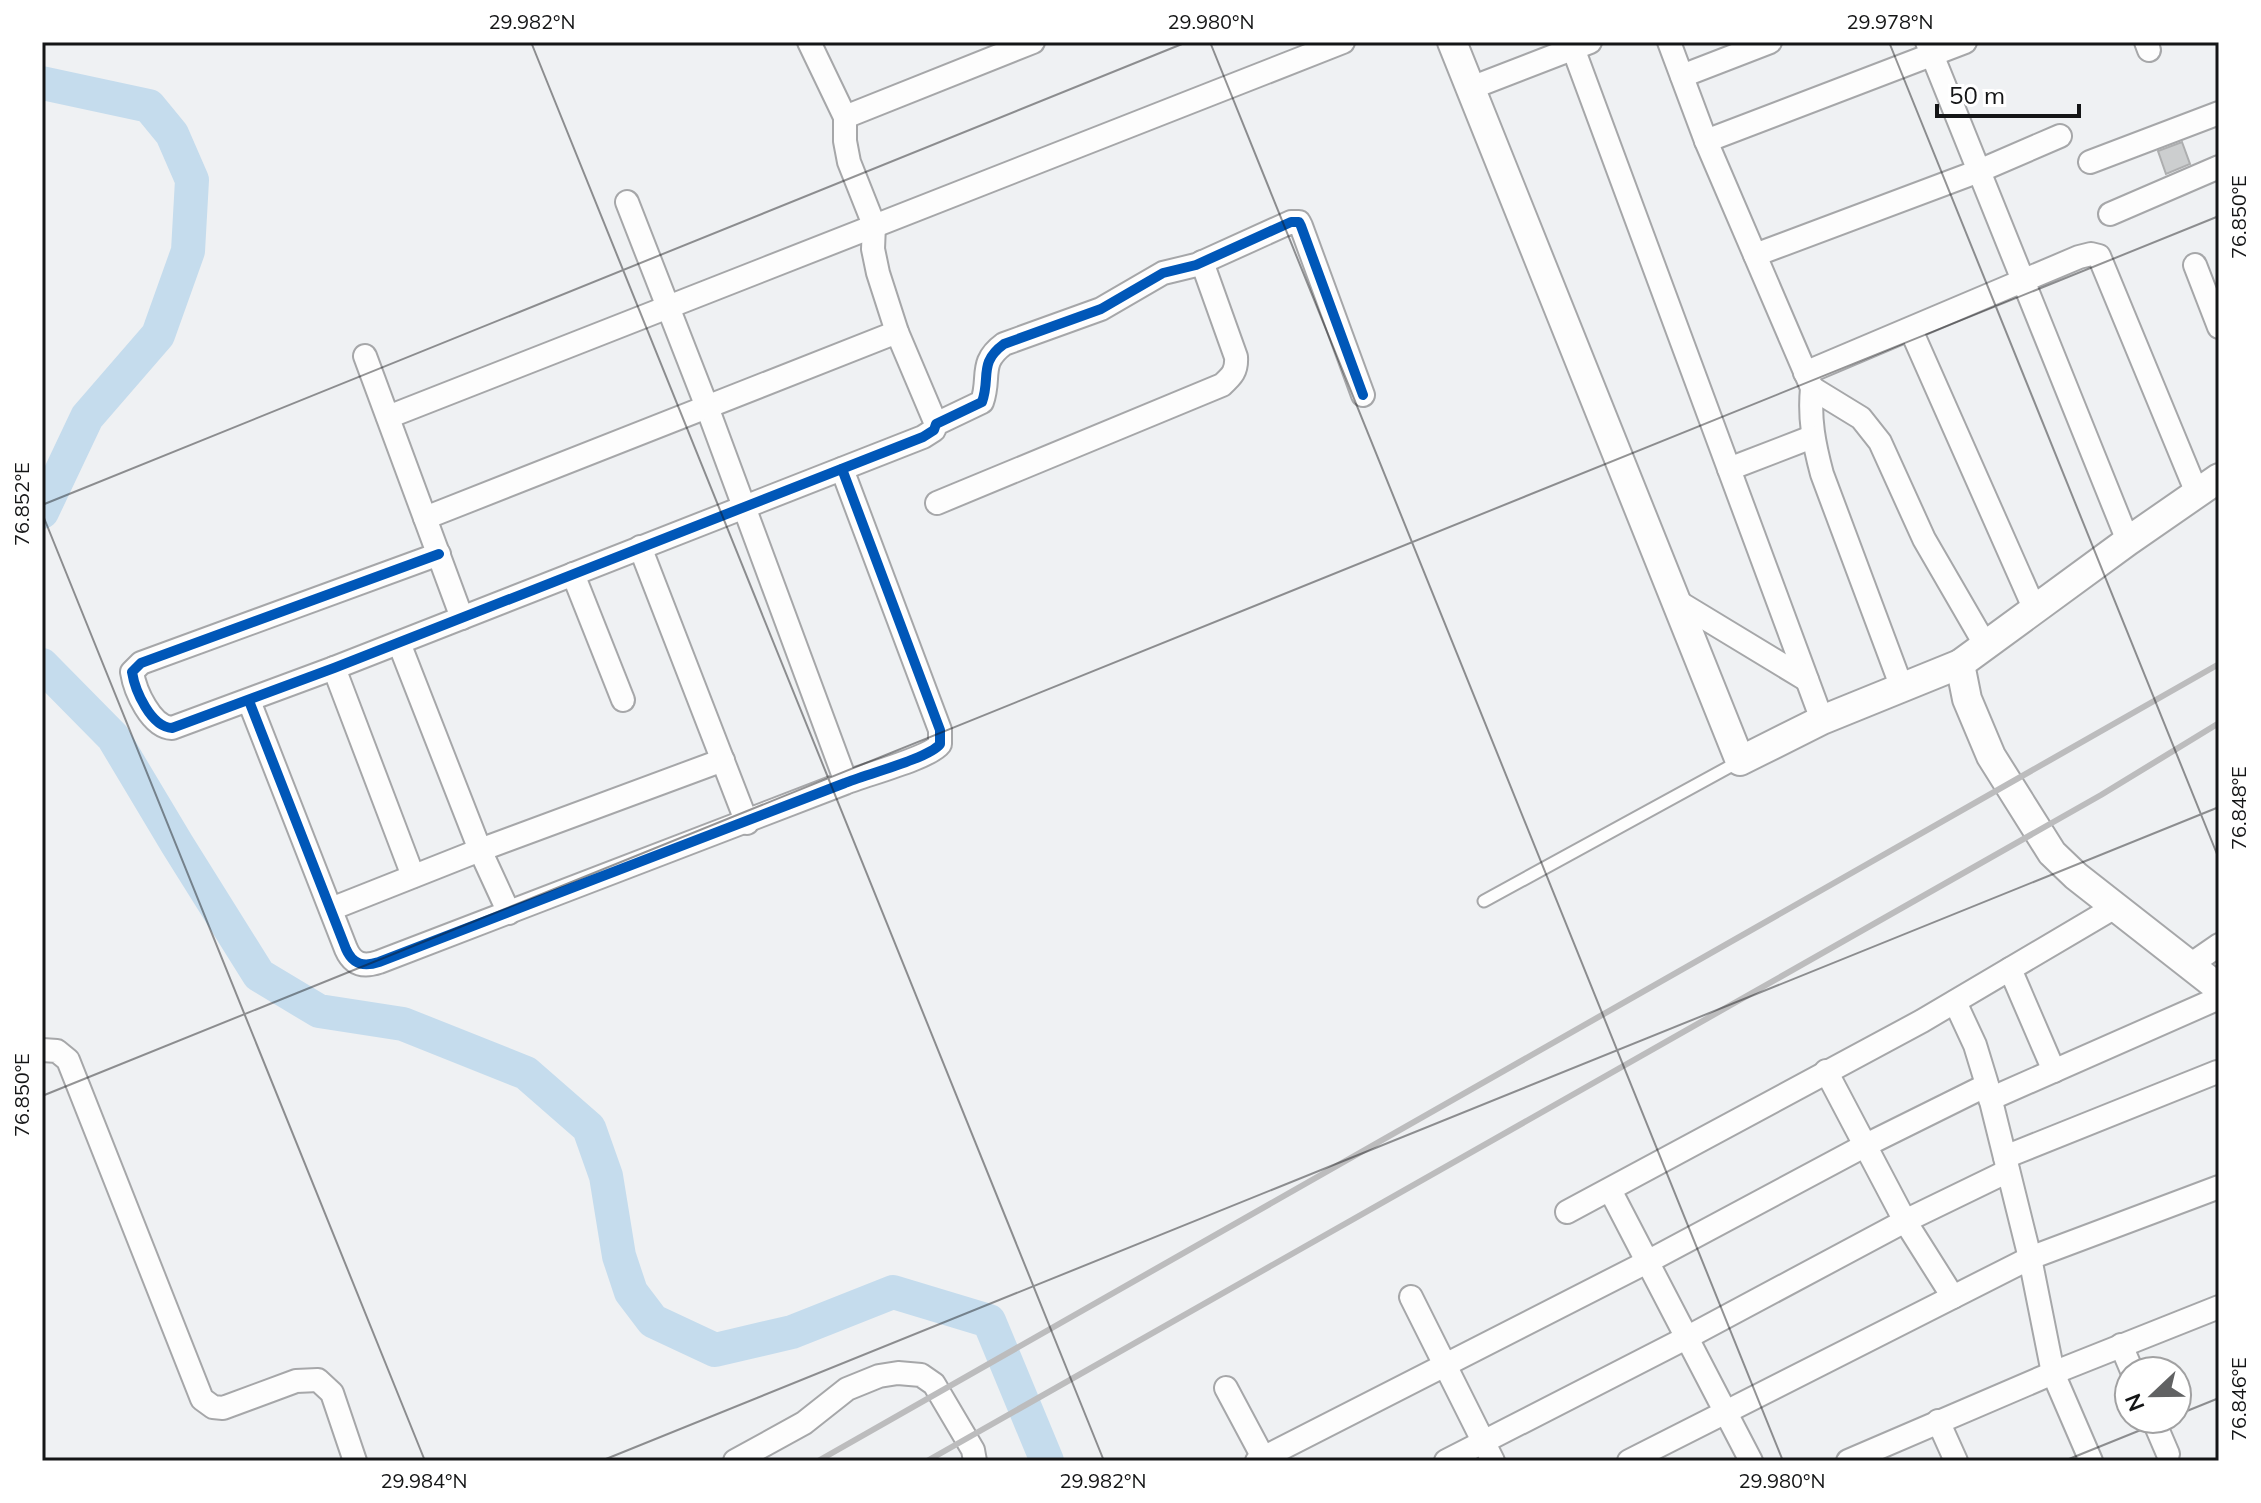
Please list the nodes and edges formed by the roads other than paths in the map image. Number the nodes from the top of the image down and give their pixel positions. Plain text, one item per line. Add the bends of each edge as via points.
1 (809, 42) edge
2 (1033, 42) edge
3 (1343, 42) edge
4 (1452, 42) edge
5 (1669, 42) edge
6 (1770, 42) edge
7 (1965, 42) edge
8 (1582, 45) edge
9 (1930, 48) edge
10 (1682, 76) junction
11 (1471, 88) junction
12 (2219, 113) edge
13 (845, 117) junction
14 (2060, 136) dead end
15 (1706, 141) junction
16 (2090, 162) dead end
17 (2219, 167) edge
18 (1979, 171) junction
19 (627, 202) dead end
20 (2110, 214) dead end
21 (874, 225) junction
22 (1755, 255) junction
23 (1202, 262) junction
24 (2195, 265) dead end
25 (2023, 282) junction
26 (669, 307) junction
27 (2219, 327) edge
28 (1911, 330) junction
29 (897, 332) junction
30 (365, 356) dead end
31 (1808, 381) junction
32 (1363, 395) dead end
33 (707, 407) junction
34 (388, 417) junction
35 (936, 424) junction
36 (1812, 437) junction
37 (842, 469) junction
38 (1729, 469) junction
39 (2208, 486) edge
40 (937, 503) dead end
41 (745, 508) junction
42 (425, 518) junction
43 (2128, 541) junction
44 (640, 547) junction
45 (439, 554) junction
46 (573, 574) junction
47 (1675, 600) junction
48 (2035, 610) junction
49 (462, 618) junction
50 (399, 643) junction
51 (1986, 646) junction
52 (1960, 664) junction
53 (334, 668) junction
54 (1807, 680) junction
55 (1902, 688) junction
56 (623, 700) dead end
57 (249, 701) junction
58 (1822, 720) junction
59 (723, 760) junction
60 (1740, 761) junction
61 (846, 782) junction
62 (747, 823) junction
63 (480, 850) junction
64 (413, 876) junction
65 (1484, 901) dead end
66 (2115, 907) junction
67 (331, 909) junction
68 (509, 913) junction
69 (2219, 945) edge
70 (2190, 965) junction
71 (2010, 969) junction
72 (2219, 988) edge
73 (2219, 998) edge
74 (1955, 1002) junction
75 (42, 1050) edge
76 (1826, 1071) junction
77 (2054, 1071) junction
78 (2217, 1072) edge
79 (1988, 1092) junction
80 (1866, 1145) junction
81 (2007, 1164) junction
82 (2219, 1187) edge
83 (1610, 1190) junction
84 (1567, 1212) dead end
85 (1905, 1221) junction
86 (2030, 1258) junction
87 (1649, 1261) junction
88 (1411, 1297) dead end
89 (1953, 1297) junction
90 (2219, 1307) edge
91 (1688, 1337) junction
92 (2121, 1345) junction
93 (2125, 1355) edge
94 (1445, 1365) junction
95 (2053, 1373) junction
96 (1226, 1388) dead end
97 (1726, 1413) junction
98 (1938, 1421) junction
99 (2160, 1435) edge
100 (1488, 1452) edge
101 (2168, 1454) dead end
102 (1261, 1460) edge
103 (1851, 1460) edge
104 (355, 1461) edge
105 (735, 1461) edge
106 (975, 1461) edge
107 (1446, 1461) edge
108 (1629, 1461) edge
109 (1751, 1461) edge
110 (1956, 1461) edge
111 (2091, 1461) edge

1 - 13 street
2 - 13 street
3 - 21 street
4 - 11 street
5 - 10 street
6 - 10 street
7 - 9 street
8 - 11 street
8 - 38 street
9 - 15 street
9 - 18 street
10 - 15 street
11 - 47 street
12 - 16 street
13 - 21 street via 849,162
14 - 18 street
15 - 22 street
17 - 20 street
18 - 22 street
18 - 25 street
19 - 26 street
21 - 26 street
21 - 29 street via 878,273
22 - 31 street
23 - 32 street via 1299,222
23 - 35 street via 1163,273 1101,309 1004,344 987,361 982,402
23 - 40 street via 1236,357 1232,377
24 - 27 street
25 - 28 street
25 - 39 street via 2079,257 2099,256
25 - 43 street
26 - 33 street
26 - 34 street
28 - 31 street
28 - 48 street
29 - 33 street
29 - 35 street
30 - 34 street
31 - 36 street
31 - 51 street via 1861,418 1880,442 1924,539
33 - 41 street
33 - 42 street
34 - 42 street
35 - 37 street via 923,437
36 - 38 street
36 - 55 street
37 - 41 street
37 - 61 street via 941,737 927,754
38 - 54 street
39 - 43 street
41 - 44 street
41 - 61 street
42 - 45 street
43 - 48 street
44 - 46 street
44 - 59 street
45 - 49 street
45 - 57 street via 141,663 132,672 163,728
46 - 49 street
46 - 56 street
47 - 54 street
47 - 60 street
48 - 51 street
49 - 50 street
50 - 53 street
50 - 63 street
51 - 52 street
52 - 55 street
52 - 66 street via 1986,746 2044,841
53 - 57 street
53 - 64 street
54 - 58 street
55 - 58 street
57 - 67 street
58 - 60 street
59 - 62 street
59 - 63 street
60 - 65 lane
61 - 62 street
62 - 68 street
63 - 64 street
63 - 68 street
64 - 67 street
66 - 70 street
66 - 71 street
67 - 68 street via 348,956 363,965
69 - 70 street
70 - 72 street
71 - 74 street
71 - 77 street
73 - 77 street
74 - 76 street
74 - 79 street
75 - 104 street via 57,1051 68,1060 202,1399 223,1408 296,1381 318,1380 332,1393
76 - 80 street
76 - 83 street
77 - 79 street
78 - 81 street
79 - 80 street
79 - 81 street
80 - 85 street
80 - 87 street
81 - 85 street
81 - 86 street
82 - 86 street
83 - 84 street
83 - 87 street
85 - 89 street
85 - 91 street
86 - 89 street
86 - 95 street
87 - 91 street
87 - 94 street
88 - 94 street
89 - 97 street
90 - 92 street
91 - 97 street
91 - 100 street
92 - 93 street
92 - 95 street
94 - 100 street
94 - 102 street
95 - 98 street
95 - 111 street
96 - 102 street
97 - 108 street
97 - 109 street
98 - 103 street
98 - 110 street
99 - 101 street
100 - 107 street
105 - 106 street via 798,1427 847,1389 905,1372 934,1384

